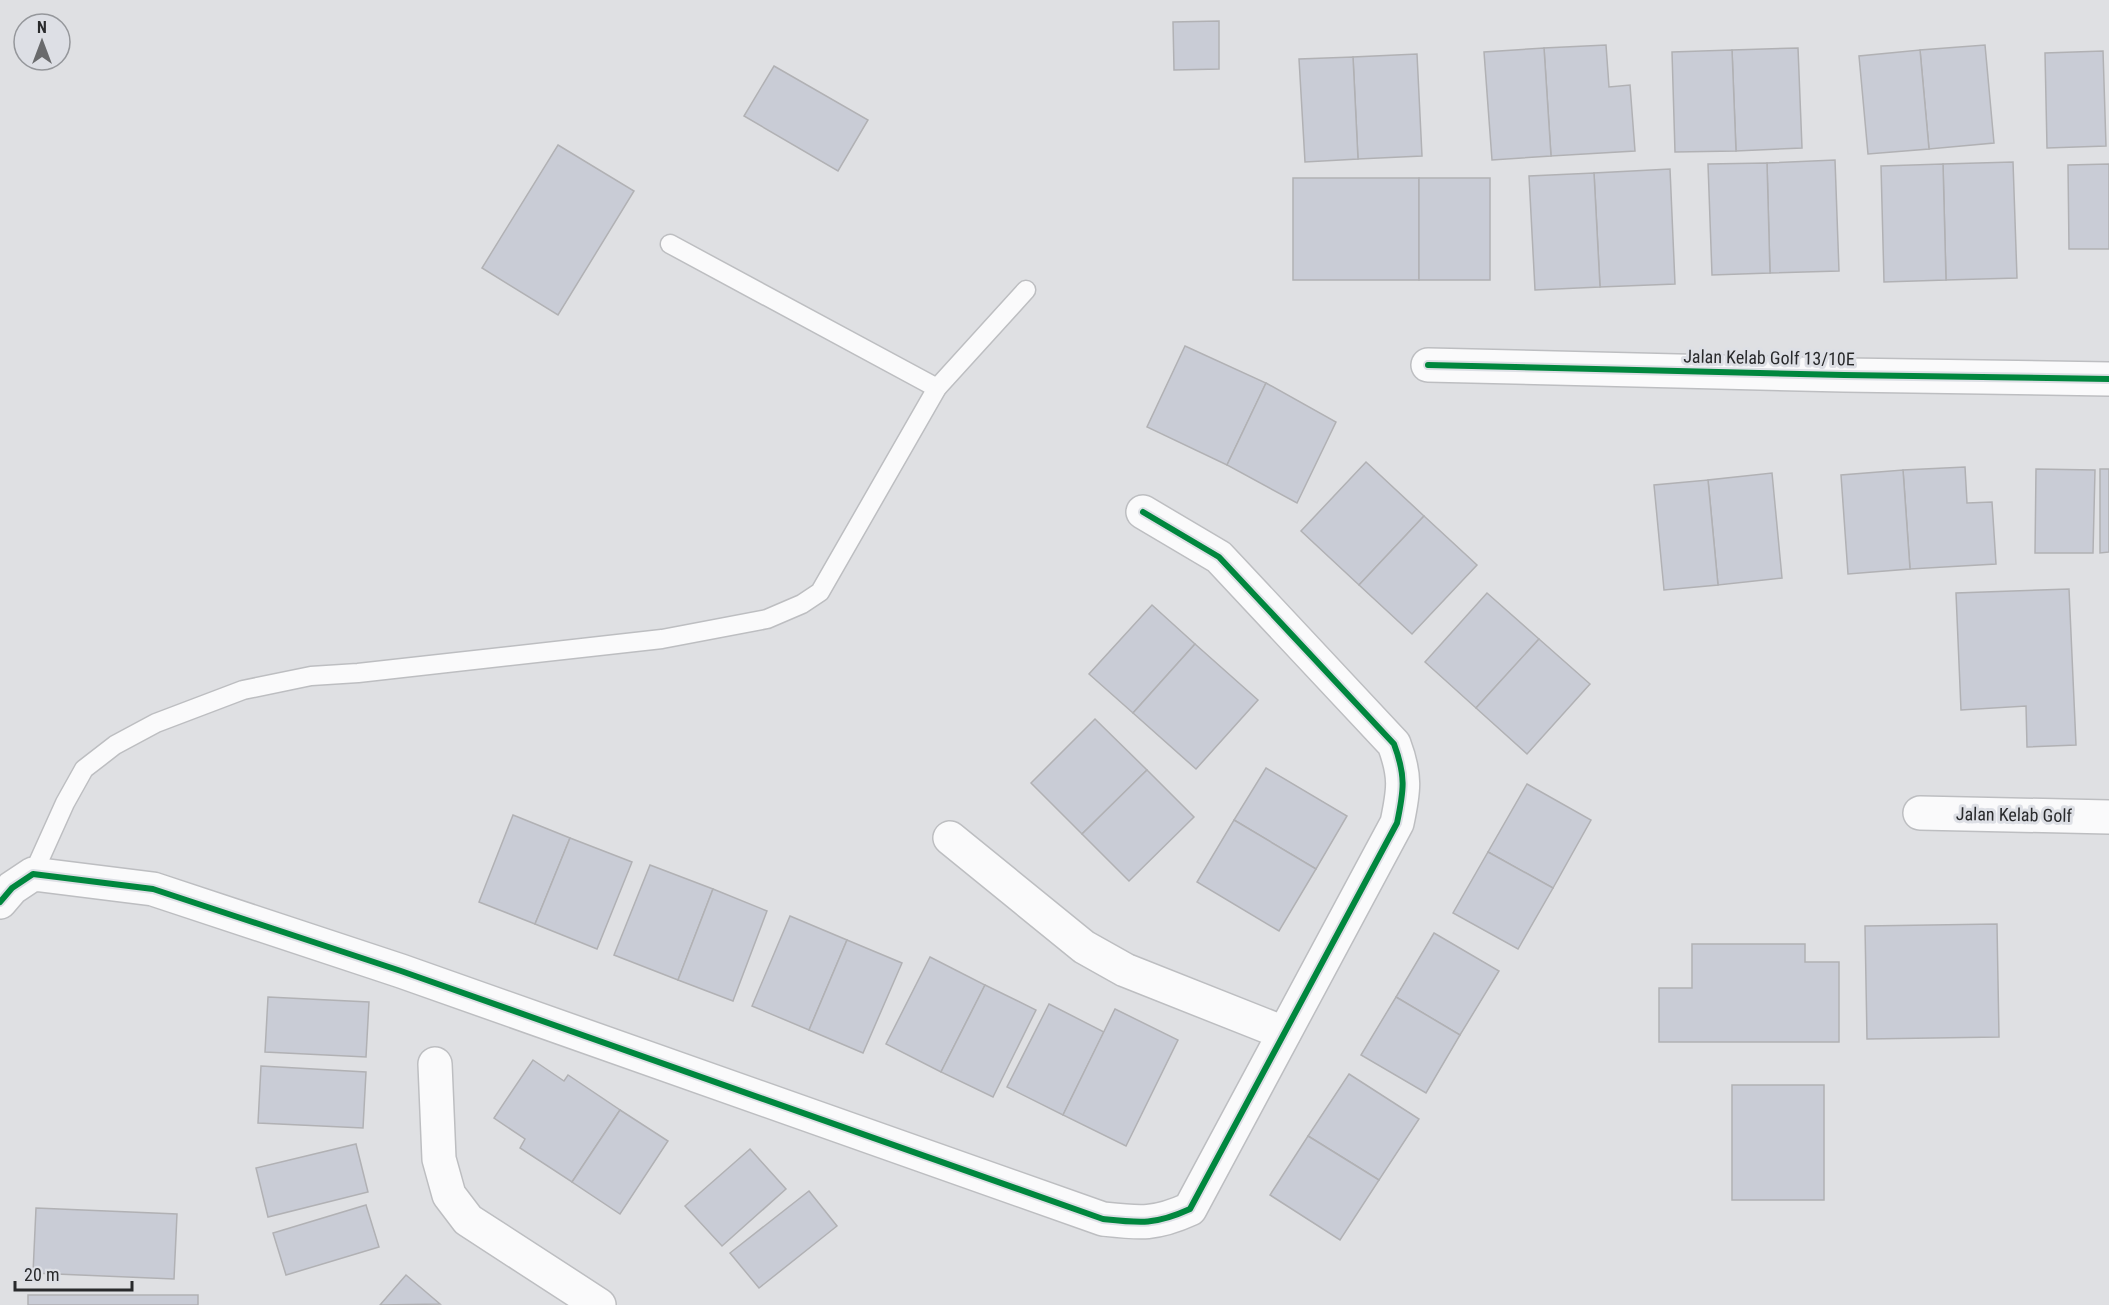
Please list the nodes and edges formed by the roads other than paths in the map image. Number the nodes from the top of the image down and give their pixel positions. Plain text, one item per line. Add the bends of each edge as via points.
1 (670, 244) dead end
2 (1026, 290) dead end
3 (1428, 365) dead end
4 (2109, 379) edge
5 (937, 388) junction
6 (1143, 512) dead end
7 (1920, 813) dead end
8 (2109, 816) edge
9 (950, 838) dead end
10 (33, 874) junction
11 (0, 902) edge
12 (1284, 1034) junction
13 (435, 1065) dead end
14 (600, 1305) edge

1 - 5 lane
2 - 5 lane
3 - 4 street, Jalan Kelab Golf 13/10E
5 - 10 lane via 820,592 802,604 766,618 662,639 311,676 243,690 156,723 115,745 84,769
6 - 12 street via 1219,557 1394,744 1403,768 1403,796 1397,823
7 - 8 street, Jalan Kelab Golf
9 - 12 street via 1084,947 1125,970
10 - 11 street
10 - 12 street via 153,889 401,971 1103,1219 1138,1223 1167,1219 1190,1209
13 - 14 street via 439,1159 449,1195 468,1220

